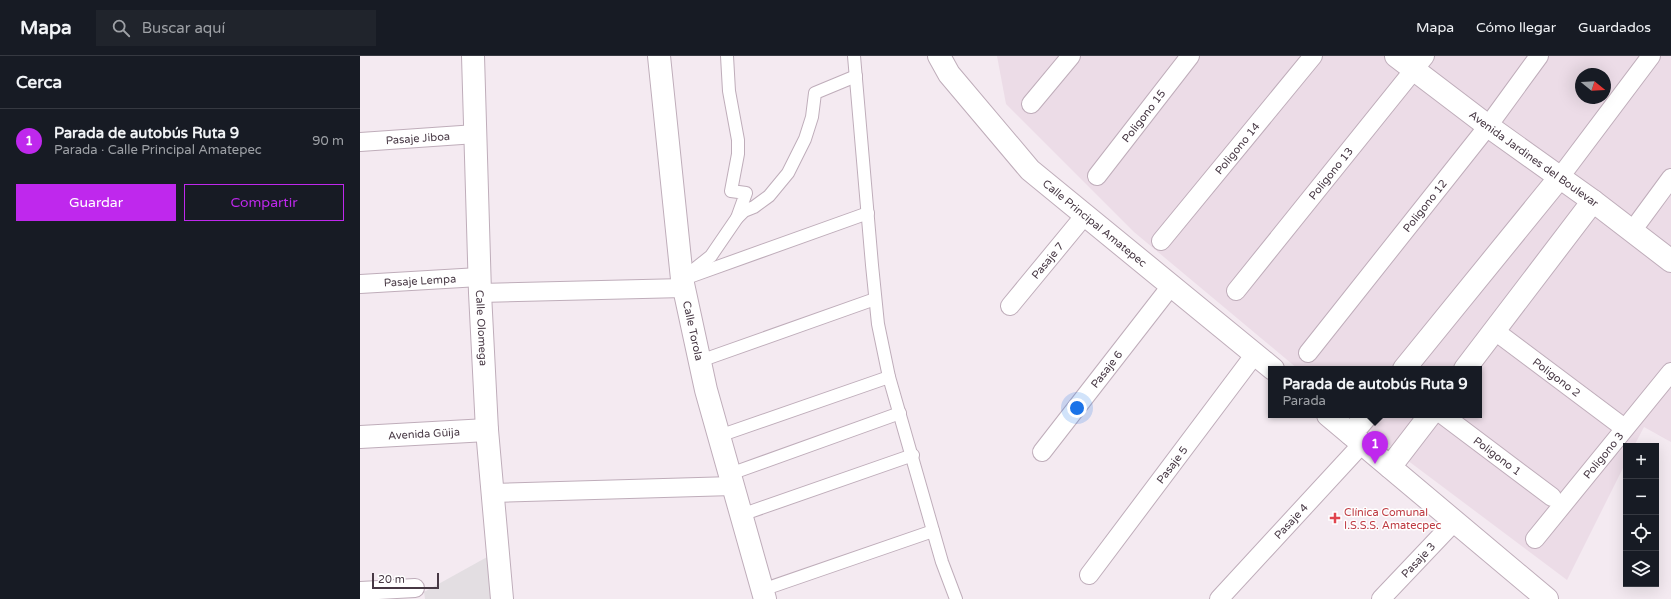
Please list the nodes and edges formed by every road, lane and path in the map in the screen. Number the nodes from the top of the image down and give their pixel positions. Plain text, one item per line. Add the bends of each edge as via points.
1 (473, 56) edge
2 (659, 56) edge
3 (727, 56) edge
4 (854, 56) edge
5 (1071, 56) edge
6 (1190, 56) edge
7 (1313, 56) edge
8 (1396, 56) edge
9 (1539, 56) edge
10 (1652, 56) edge
11 (940, 57) edge
12 (1419, 63) edge
13 (856, 76) junction
14 (1031, 104) dead end
15 (1488, 126) junction
16 (476, 134) junction
17 (360, 142) edge
18 (1097, 176) dead end
19 (1560, 177) junction
20 (1671, 178) edge
21 (1593, 201) junction
22 (868, 213) junction
23 (1085, 215) junction
24 (737, 218) junction
25 (1632, 231) junction
26 (1161, 241) dead end
27 (1671, 261) edge
28 (683, 283) junction
29 (360, 284) edge
30 (479, 285) junction
31 (1171, 286) junction
32 (1236, 291) dead end
33 (875, 299) junction
34 (1010, 306) dead end
35 (1494, 331) junction
36 (1308, 353) dead end
37 (1255, 354) junction
38 (700, 361) junction
39 (1269, 366) edge
40 (1406, 366) edge
41 (1467, 366) edge
42 (1671, 372) edge
43 (889, 377) junction
44 (900, 414) junction
45 (1332, 418) edge
46 (1366, 418) edge
47 (1428, 418) edge
48 (1447, 418) edge
49 (1619, 424) dead end
50 (487, 430) junction
51 (719, 436) junction
52 (360, 437) edge
53 (1357, 439) junction
54 (1042, 452) dead end
55 (913, 455) junction
56 (1390, 467) junction
57 (731, 480) junction
58 (493, 493) junction
59 (1552, 497) dead end
60 (741, 515) junction
61 (1455, 522) junction
62 (933, 531) junction
63 (1535, 539) dead end
64 (1089, 575) dead end
65 (415, 588) dead end
66 (360, 591) edge
67 (764, 594) edge
68 (502, 599) edge
69 (956, 599) edge
70 (1220, 599) edge
71 (1381, 599) edge
72 (1546, 599) edge

1 - 16 street, Calle Olomega
2 - 28 street, Calle Torola
3 - 24 lane via 729,91 738,140 731,191 746,194
4 - 13 lane
5 - 14 street
6 - 18 street, Poligono 15
7 - 26 street, Poligono 14
8 - 12 street, Avenida Jardines del Boulevar
9 - 15 street, Poligono 12
10 - 19 street
11 - 23 street, Calle Principal Amatepec via 948,74 1030,170
12 - 15 street, Avenida Jardines del Boulevar
12 - 32 street, Poligono 13
13 - 22 lane
13 - 24 lane via 815,93 812,117 805,139 788,173 769,196
15 - 19 street, Avenida Jardines del Boulevar
15 - 36 street, Poligono 12
16 - 17 street, Pasaje Jiboa
16 - 30 street, Calle Olomega
19 - 21 street, Avenida Jardines del Boulevar
19 - 40 street
20 - 25 street
21 - 25 street, Avenida Jardines del Boulevar
21 - 35 street
22 - 28 lane
22 - 33 lane
23 - 31 street, Calle Principal Amatepec
23 - 34 street, Pasaje 7
24 - 28 lane via 711,256
25 - 27 street, Avenida Jardines del Boulevar
28 - 30 street, Pasaje Lempa
28 - 38 street, Calle Torola
29 - 30 street, Pasaje Lempa
30 - 50 street, Calle Olomega
31 - 37 street, Calle Principal Amatepec
31 - 54 street, Pasaje 6
33 - 38 lane
33 - 43 lane
35 - 41 street
35 - 49 street, Poligono 2
37 - 39 street, Calle Principal Amatepec
37 - 64 street, Pasaje 5
38 - 51 street, Calle Torola
42 - 63 street, Poligono 3
43 - 44 lane
43 - 51 lane
44 - 55 lane
44 - 57 lane
45 - 53 street
46 - 53 street
47 - 56 street
48 - 59 street, Poligono 1
50 - 52 street, Avenida Güija
50 - 58 street, Calle Olomega
51 - 57 street, Calle Torola
53 - 56 street
53 - 70 street, Pasaje 4
55 - 60 lane
55 - 62 lane
56 - 61 street
57 - 58 street
57 - 60 street, Calle Torola
58 - 68 street, Calle Olomega
60 - 67 street, Calle Torola
61 - 71 street, Pasaje 3
61 - 72 street
62 - 67 lane
62 - 69 lane
65 - 66 street

